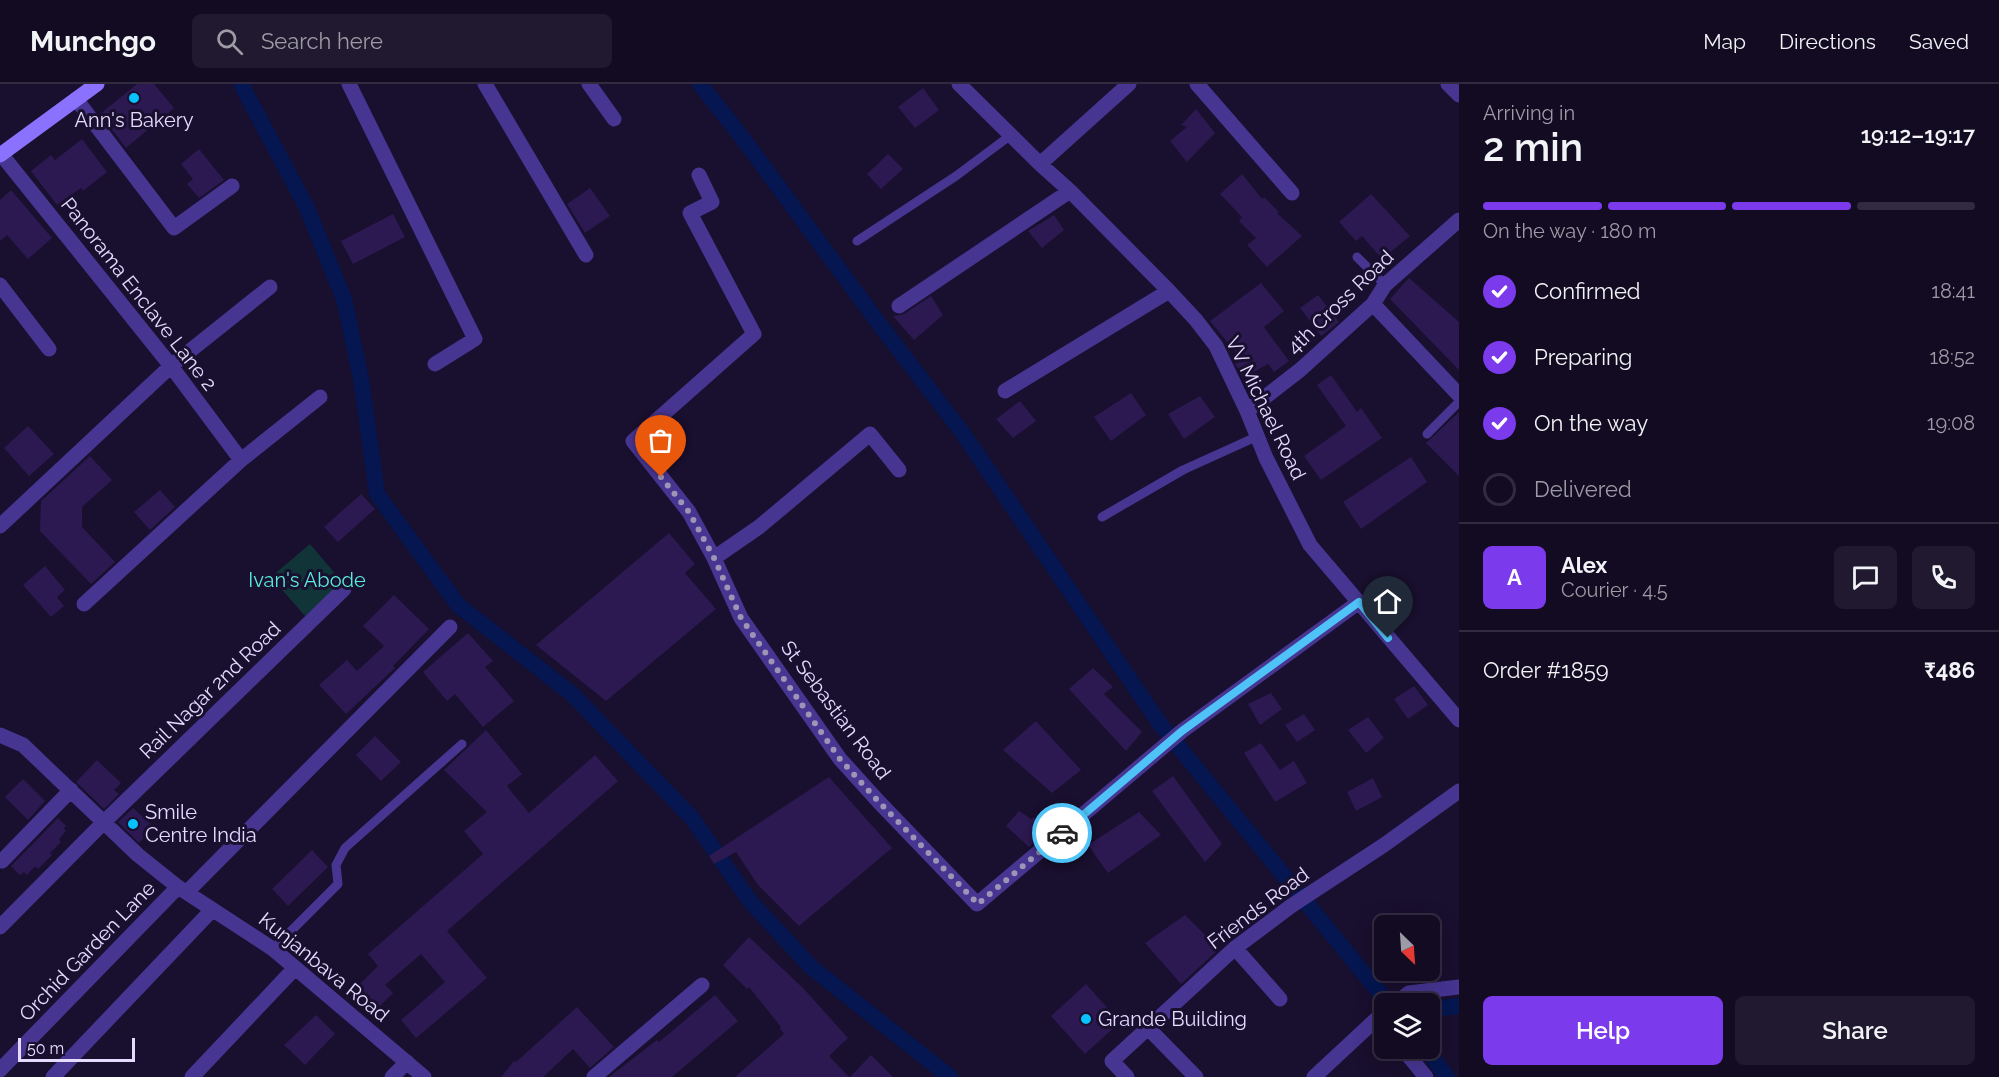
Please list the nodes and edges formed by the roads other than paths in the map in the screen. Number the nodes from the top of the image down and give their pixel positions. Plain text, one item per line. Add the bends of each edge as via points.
1 (97, 84) edge
2 (349, 84) edge
3 (486, 84) edge
4 (589, 84) edge
5 (959, 84) edge
6 (1128, 84) edge
7 (1197, 84) edge
8 (1448, 84) edge
9 (1459, 95) edge
10 (76, 99) junction
11 (614, 119) dead end
12 (1011, 135) junction
13 (1, 155) edge
14 (1040, 164) junction
15 (699, 175) dead end
16 (232, 186) dead end
17 (1070, 191) junction
18 (1292, 193) dead end
19 (1459, 220) edge
20 (856, 241) dead end
21 (586, 255) dead end
22 (1357, 257) dead end
23 (0, 285) edge
24 (1385, 285) junction
25 (270, 287) dead end
26 (1169, 291) junction
27 (1373, 304) junction
28 (899, 306) dead end
29 (49, 349) dead end
30 (435, 364) dead end
31 (171, 366) junction
32 (1005, 391) dead end
33 (1459, 395) edge
34 (320, 397) dead end
35 (1459, 402) edge
36 (1247, 411) junction
37 (1427, 434) dead end
38 (1258, 436) junction
39 (241, 460) junction
40 (899, 470) dead end
41 (1102, 517) dead end
42 (0, 526) edge
43 (714, 558) junction
44 (344, 589) dead end
45 (1359, 602) junction
46 (84, 604) dead end
47 (450, 627) dead end
48 (1458, 717) edge
49 (0, 735) edge
50 (462, 744) dead end
51 (71, 790) junction
52 (1459, 791) edge
53 (105, 821) junction
54 (0, 860) edge
55 (183, 890) junction
56 (212, 910) junction
57 (0, 927) edge
58 (1235, 948) junction
59 (273, 949) junction
60 (294, 969) junction
61 (702, 985) dead end
62 (1459, 987) edge
63 (1409, 993) edge
64 (1280, 999) dead end
65 (1374, 1026) edge
66 (1148, 1028) junction
67 (1411, 1059) edge
68 (407, 1062) junction
69 (0, 1070) edge
70 (53, 1077) edge
71 (192, 1077) edge
72 (392, 1077) edge
73 (424, 1077) edge
74 (594, 1077) edge
75 (1127, 1077) edge
76 (1196, 1077) edge
77 (1314, 1077) edge
78 (1426, 1077) edge

1 - 10 main road
2 - 30 street via 475,339
3 - 21 street
4 - 11 street
5 - 12 street, VV Michael Road
6 - 14 street
7 - 18 street
8 - 9 street
10 - 13 main road
10 - 16 street via 174,228
12 - 14 street, VV Michael Road
12 - 20 lane
13 - 31 street, Panorama Enclave Lane 2
14 - 17 street, VV Michael Road
15 - 43 street, St Sebastian Road via 712,202 690,213 754,334 633,441 689,512
17 - 26 street, VV Michael Road
17 - 28 street
19 - 24 street, 4th Cross Road
22 - 24 lane
23 - 29 street
24 - 27 street, 4th Cross Road
25 - 31 street
26 - 32 street
26 - 36 street, VV Michael Road via 1216,346
27 - 33 street
27 - 36 street, 4th Cross Road via 1300,370
31 - 39 street, Panorama Enclave Lane 2
31 - 42 street
34 - 39 street
35 - 37 lane
36 - 38 street, VV Michael Road
38 - 41 lane via 1183,470
38 - 45 street, VV Michael Road via 1310,545
39 - 46 street
40 - 43 street via 870,434 759,528
43 - 45 street, St Sebastian Road via 741,618 840,759 978,904 1174,738
44 - 53 street, Rail Nagar 2nd Road
45 - 48 street, VV Michael Road
47 - 55 street, Orchid Garden Lane
49 - 51 street, Kunjanbava Road via 23,745
50 - 59 lane via 345,848 336,865 338,884
51 - 53 street, Kunjanbava Road
51 - 54 street
52 - 58 street, Friends Road
53 - 55 street, Kunjanbava Road via 138,855
53 - 57 street, Rail Nagar 2nd Road
55 - 56 street, Kunjanbava Road
55 - 69 street, Orchid Garden Lane
56 - 59 street, Kunjanbava Road
56 - 70 street
58 - 64 street
58 - 66 street, Friends Road
59 - 60 street, Kunjanbava Road
60 - 68 street, Kunjanbava Road
60 - 71 street
61 - 74 street
62 - 63 street
65 - 77 street
66 - 75 street, Friends Road via 1112,1061
66 - 76 street
67 - 78 street
68 - 72 street
68 - 73 street, Kunjanbava Road

